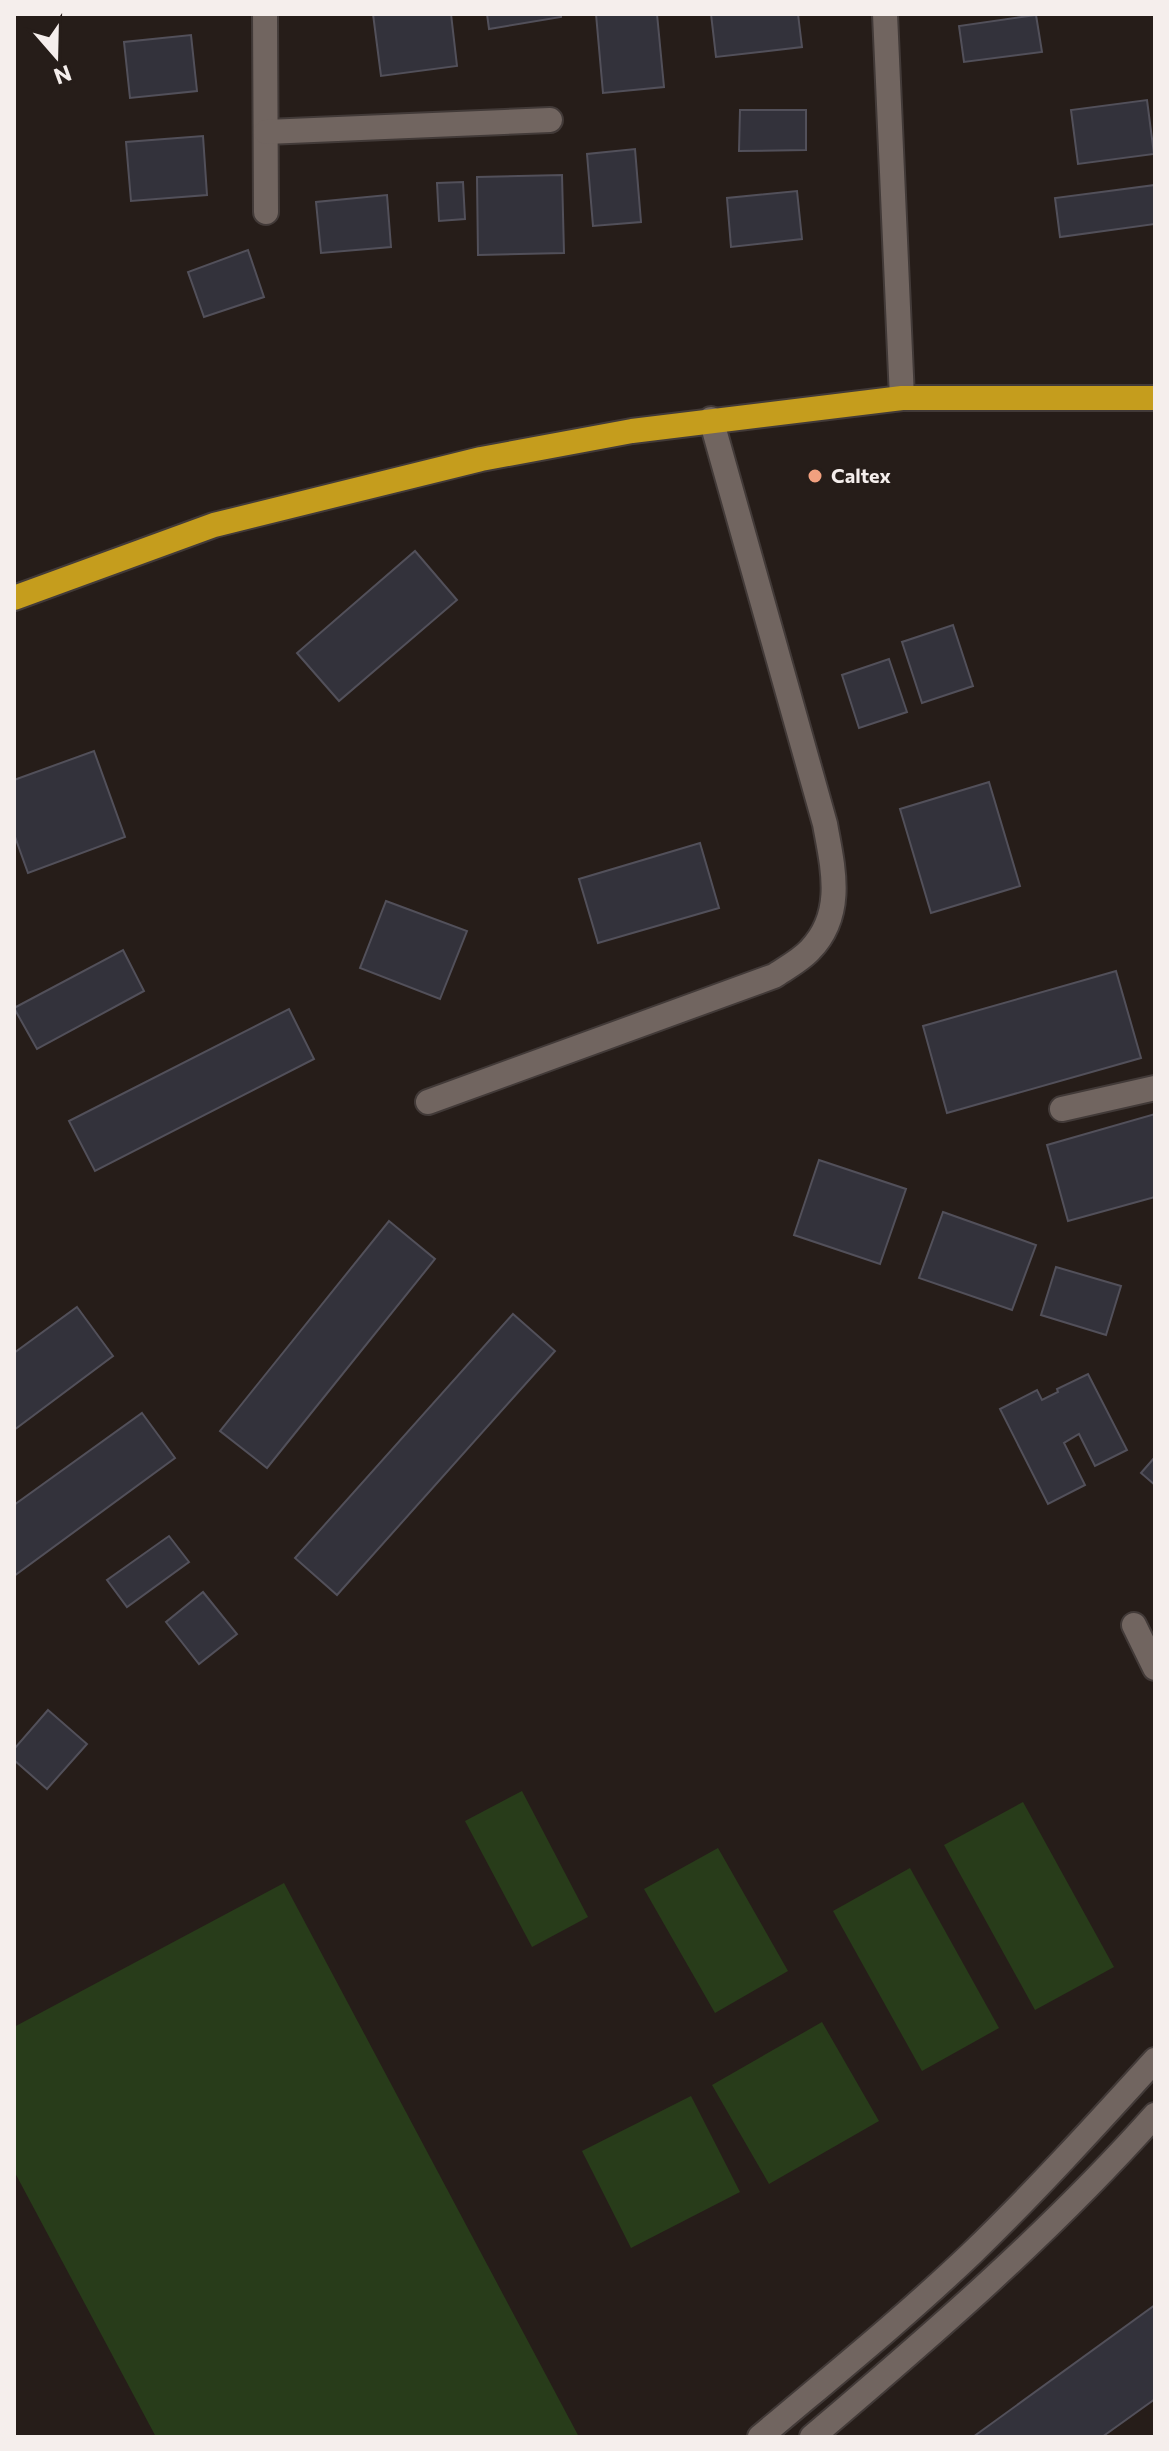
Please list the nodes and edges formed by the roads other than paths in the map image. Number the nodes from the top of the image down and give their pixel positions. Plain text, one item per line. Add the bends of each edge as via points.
1 (265, 14) edge
2 (885, 14) edge
3 (550, 120) dead end
4 (266, 132) junction
5 (266, 212) dead end
6 (902, 398) junction
7 (1155, 398) edge
8 (711, 419) junction
9 (14, 598) edge
10 (1155, 1088) edge
11 (428, 1102) dead end
12 (1062, 1109) dead end
13 (1134, 1625) dead end
14 (1155, 1668) edge
15 (1155, 2060) edge
16 (1155, 2115) edge
17 (760, 2437) edge
18 (812, 2437) edge

1 - 4 street
2 - 6 street
3 - 4 street
4 - 5 street
6 - 7 highway
6 - 8 highway
8 - 9 highway via 481,459 214,525
8 - 11 street via 825,824 833,871 832,917 810,950 774,976
10 - 12 street
13 - 14 street
15 - 17 street via 971,2254
16 - 18 street via 1107,2169 954,2316

